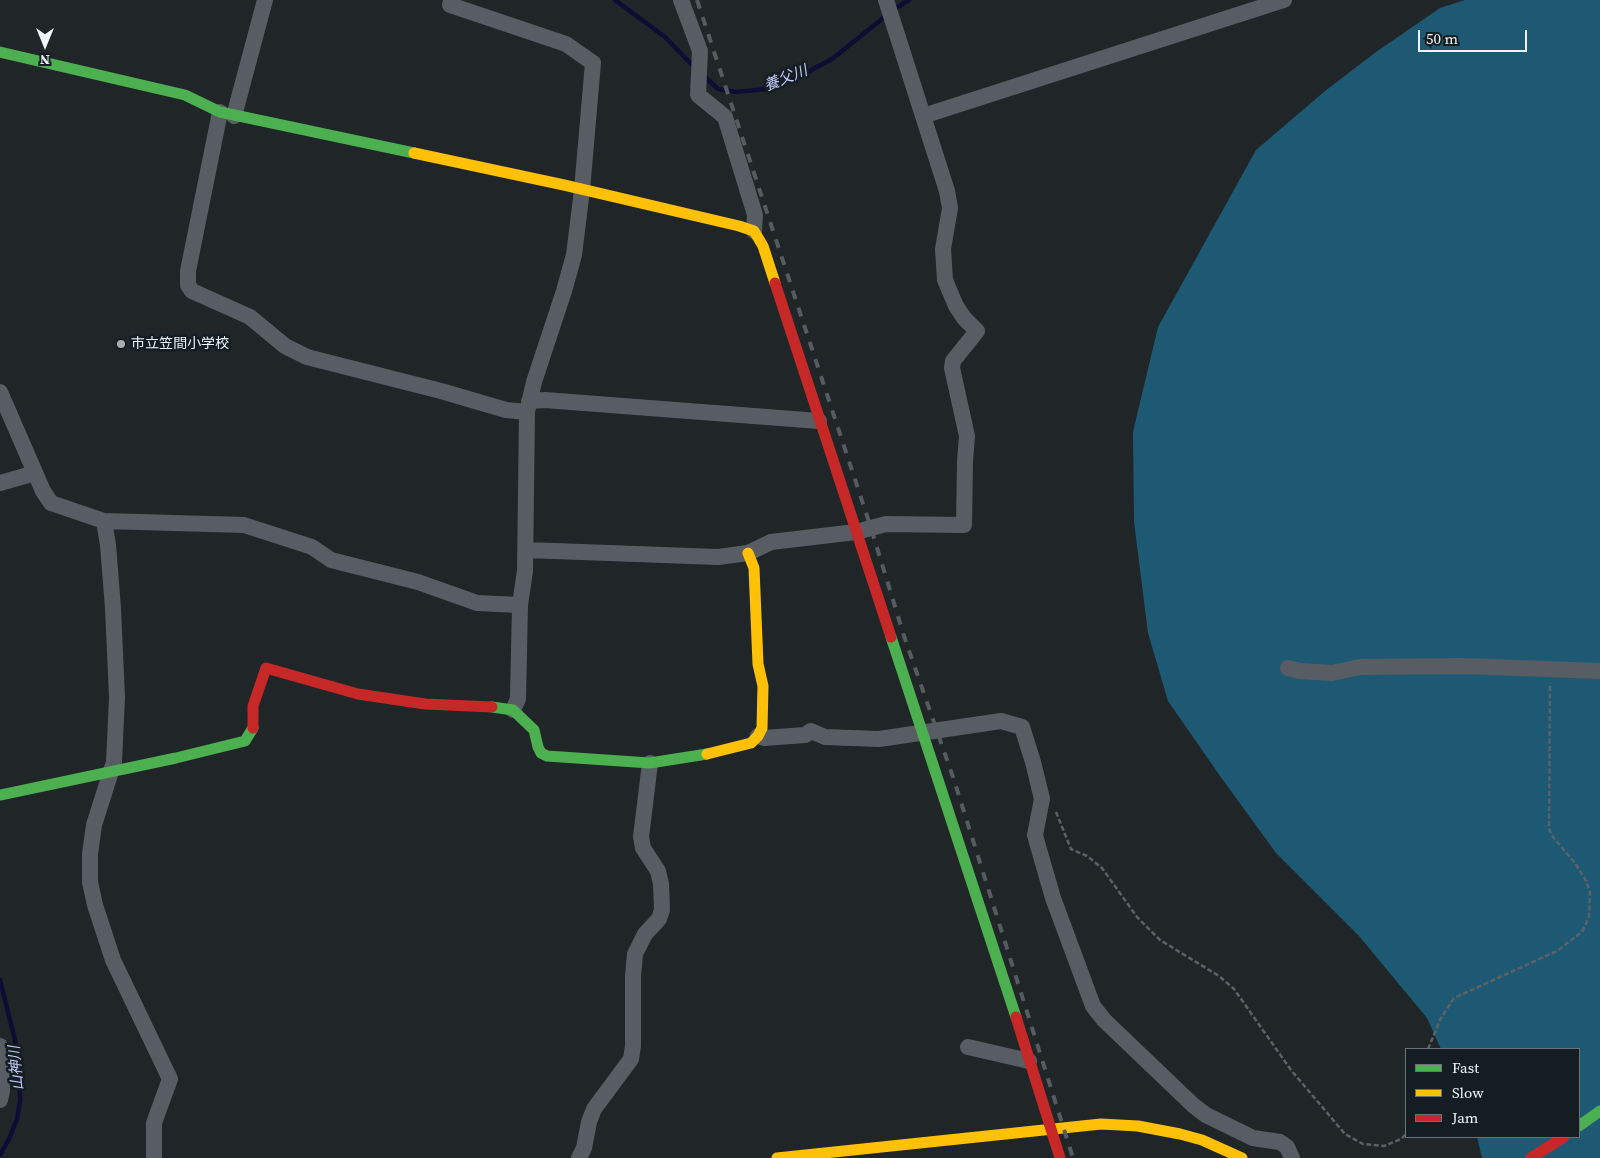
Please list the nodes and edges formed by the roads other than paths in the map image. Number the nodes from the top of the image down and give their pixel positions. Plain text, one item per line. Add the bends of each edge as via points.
1 (264, 0) edge
2 (451, 0) edge
3 (681, 0) edge
4 (1284, 0) edge
5 (887, 2) edge
6 (0, 52) edge
7 (227, 114) junction
8 (923, 116) junction
9 (582, 190) junction
10 (754, 231) junction
11 (0, 392) edge
12 (528, 406) junction
13 (819, 421) junction
14 (35, 473) junction
15 (0, 483) edge
16 (104, 521) junction
17 (856, 532) junction
18 (526, 550) junction
19 (748, 553) junction
20 (520, 605) junction
21 (1288, 668) dead end
22 (1600, 671) edge
23 (513, 710) junction
24 (923, 732) junction
25 (758, 736) junction
26 (650, 763) junction
27 (111, 772) junction
28 (0, 795) edge
29 (0, 1046) edge
30 (968, 1047) dead end
31 (1029, 1060) junction
32 (0, 1100) edge
33 (1600, 1111) edge
34 (1580, 1125) edge
35 (1562, 1138) edge
36 (819, 1156) edge
37 (154, 1158) edge
38 (579, 1158) edge
39 (777, 1158) edge
40 (1060, 1158) edge
41 (1242, 1158) edge
42 (1292, 1158) edge
43 (1531, 1158) edge

1 - 7 street
2 - 9 street via 450,5 566,44 593,63
3 - 10 street via 700,52 698,95 724,117 755,215
4 - 8 street
5 - 8 street
6 - 7 street via 185,95
7 - 9 street
7 - 12 street via 188,271 188,285 192,291 250,317 285,346 307,357 506,410
8 - 17 street via 950,208 943,249 945,280 956,306 977,331 953,361 952,368 967,436 964,525 886,524
9 - 10 street
9 - 12 street via 574,255
10 - 13 street via 763,246
11 - 14 street
12 - 13 street via 546,400
12 - 18 street
13 - 17 street
14 - 15 street
14 - 16 street via 51,504
16 - 20 street via 244,525 312,547 332,560 418,582 477,603
16 - 27 street via 117,697
17 - 19 street via 771,542
17 - 24 street
18 - 19 street via 718,557
18 - 20 street
19 - 25 street via 754,568 758,664 763,686 762,728
20 - 23 street via 518,699
21 - 22 street via 1332,673 1360,668 1464,666
23 - 26 street via 534,730 538,747 547,756
23 - 27 street via 425,704 358,694 266,668 254,706 253,730 245,741
24 - 25 street via 879,739 825,737 811,731 805,735
24 - 31 street
24 - 42 street via 1000,721 1022,727 1042,799 1035,835 1053,898 1093,1006 1194,1106 1253,1138 1280,1142
25 - 26 street via 751,743
26 - 38 street via 641,837 643,848 658,871 662,910 659,919 644,934 635,954 631,1059 594,1109
27 - 28 street
27 - 37 street via 94,825 90,882 94,906 113,960 170,1080 154,1123
29 - 32 street
30 - 31 street
31 - 40 street
33 - 34 street
35 - 43 street
36 - 39 street
36 - 41 street via 1081,1125 1121,1124 1202,1140

